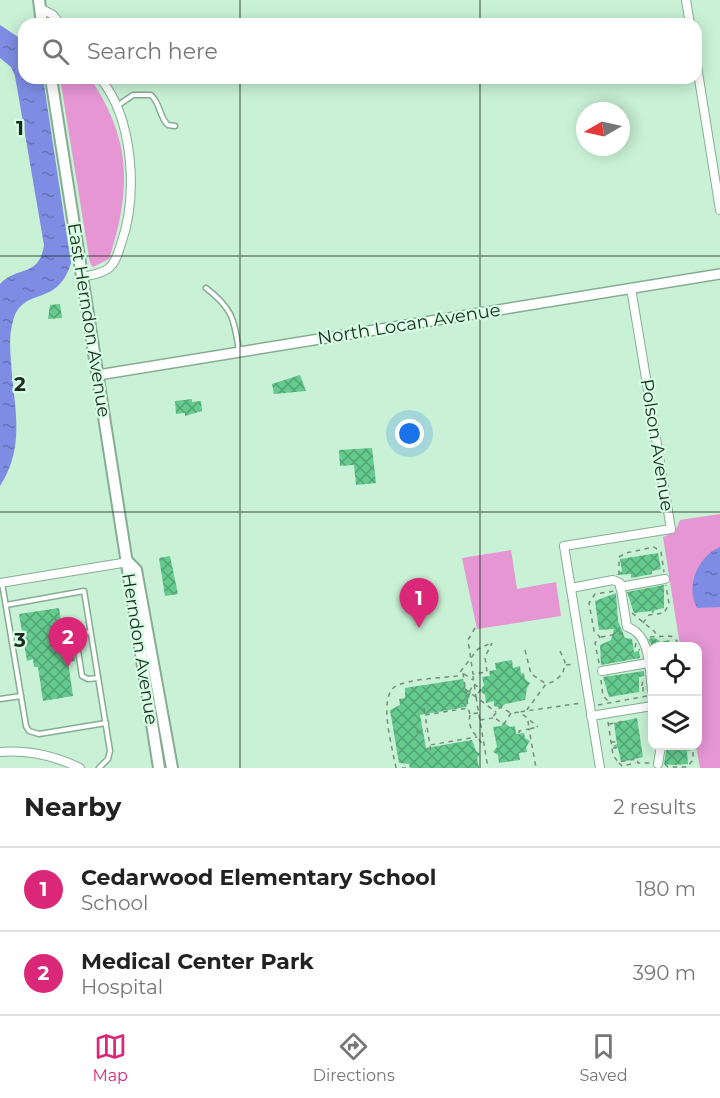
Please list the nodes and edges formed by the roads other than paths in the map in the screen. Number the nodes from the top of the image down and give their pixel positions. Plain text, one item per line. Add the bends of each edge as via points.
1 (686, 0) edge
2 (39, 4) edge
3 (55, 18) edge
4 (689, 18) edge
5 (52, 84) edge
6 (103, 84) edge
7 (700, 84) edge
8 (116, 107) junction
9 (176, 126) dead end
10 (720, 210) edge
11 (720, 274) edge
12 (82, 277) junction
13 (206, 288) dead end
14 (632, 288) junction
15 (239, 352) junction
16 (98, 375) junction
17 (128, 562) junction
18 (665, 579) road end
19 (1, 583) edge
20 (620, 585) junction
21 (571, 588) junction
22 (6, 604) junction
23 (90, 632) junction
24 (645, 661) junction
25 (602, 671) dead end
26 (98, 678) junction
27 (648, 680) edge
28 (21, 696) junction
29 (0, 699) edge
30 (648, 707) edge
31 (591, 716) junction
32 (106, 723) junction
33 (660, 750) edge
34 (0, 752) edge
35 (658, 764) road end
36 (80, 768) edge
37 (99, 768) edge
38 (159, 768) edge
39 (172, 768) edge
40 (600, 768) edge

1 - 4 street
2 - 3 street
5 - 12 main road, East Herndon Avenue
6 - 8 street
7 - 10 street
8 - 9 lane via 133,95 151,95 161,108 163,120
8 - 12 street via 128,149 130,209 115,261 105,271
11 - 14 street, North Locan Avenue
12 - 16 main road, East Herndon Avenue
13 - 15 lane via 231,313
14 - 15 street, North Locan Avenue
14 - 21 street, Polson Avenue via 671,529 564,546
15 - 16 street, North Locan Avenue
16 - 17 main road, East Herndon Avenue
17 - 19 street
17 - 38 main road, Herndon Avenue via 126,571
17 - 39 main road, Herndon Avenue via 136,570
18 - 20 street
19 - 22 lane
20 - 21 street via 613,580
20 - 24 street via 627,627 644,639
21 - 31 street
22 - 23 lane via 84,591
22 - 28 lane
23 - 26 lane
23 - 26 lane via 77,635 82,676 88,680
24 - 25 street
24 - 27 street
26 - 32 lane
28 - 29 lane
28 - 32 lane via 26,726 33,733
30 - 31 street
31 - 40 street
32 - 37 lane via 110,751
33 - 35 street
34 - 36 street via 46,755

